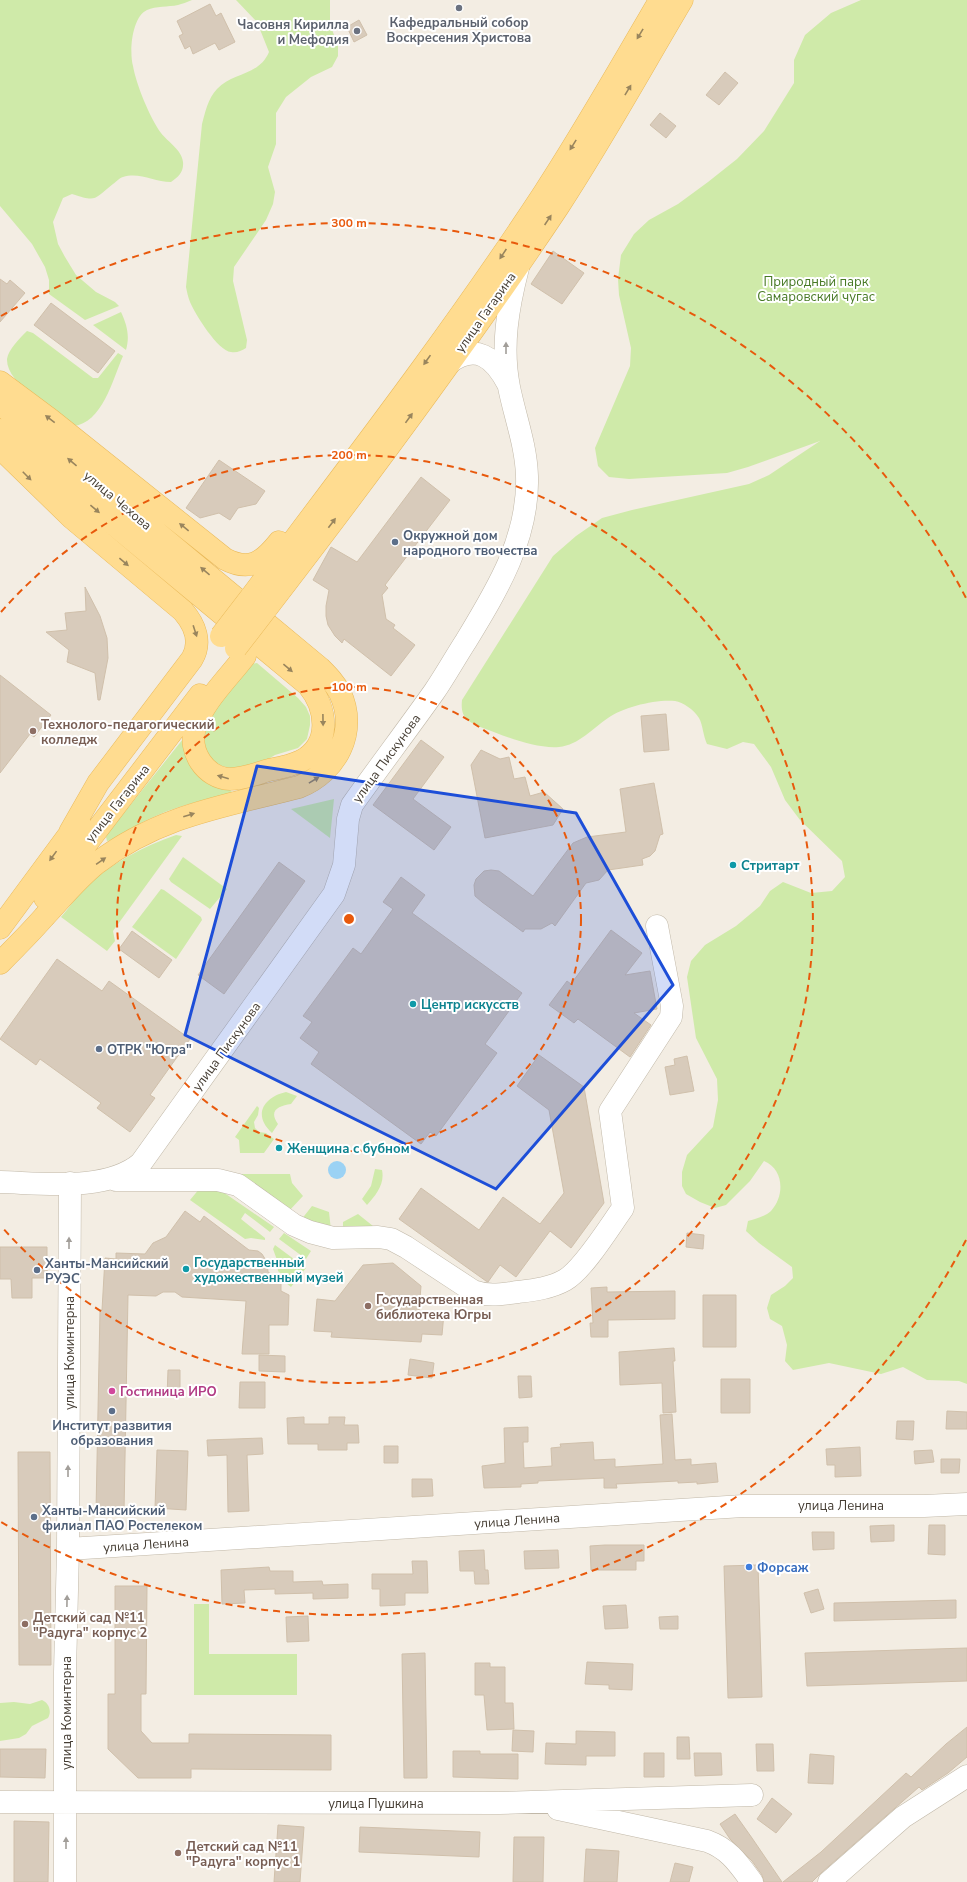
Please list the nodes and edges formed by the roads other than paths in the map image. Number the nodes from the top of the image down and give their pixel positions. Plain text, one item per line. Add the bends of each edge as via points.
1 (660, 0) edge
2 (682, 0) edge
3 (519, 264) junction
4 (449, 363) junction
5 (0, 382) edge
6 (509, 386) junction
7 (0, 404) edge
8 (379, 428) junction
9 (0, 430) edge
10 (0, 448) edge
11 (257, 605) junction
12 (233, 649) junction
13 (170, 688) junction
14 (146, 734) junction
15 (78, 838) junction
16 (44, 918) junction
17 (657, 926) dead end
18 (0, 928) edge
19 (0, 959) edge
20 (0, 963) edge
21 (0, 976) edge
22 (152, 1149) junction
23 (168, 1179) junction
24 (106, 1180) junction
25 (0, 1182) edge
26 (70, 1183) junction
27 (967, 1504) edge
28 (68, 1549) junction
29 (967, 1776) edge
30 (752, 1795) dead end
31 (0, 1802) edge
32 (66, 1802) junction
33 (541, 1802) junction
34 (66, 1882) edge
35 (752, 1882) edge
36 (829, 1882) edge

1 -> 8 main road, улица Гагарина via 543,194
3 -> 2 main road, улица Гагарина via 563,198
3 - 4 main road, улица Гагарина
6 -> 3 street, улица Пискунова via 506,321
4 - 6 street, улица Пискунова via 471,353 485,356 500,370
11 -> 4 main road, улица Гагарина via 312,549
8 -> 5 main road via 342,460 270,553 258,562 241,565 214,552
6 - 22 street, улица Пискунова via 522,435 527,476 523,521 508,566 435,691 352,805 348,819 344,865 334,894
11 -> 7 main road, улица Чехова
8 - 11 main road, улица Гагарина
9 -> 12 main road, улица Чехова via 308,685 321,704 323,730 315,749 302,761 228,779 209,771 196,754 193,738 196,725
10 -> 13 main road via 60,507 193,624 197,637 196,650
11 - 12 main road, bridge
11 - 12 main road
16 -> 11 main road, улица Чехова via 98,863 141,835 186,816 308,783 324,773 338,754 344,741 346,716 344,703 336,686
12 - 14 main road, улица Гагарина
12 - 15 main road, улица Гагарина
13 - 14 main road
13 - 15 main road via 98,783
14 - 15 main road, улица Гагарина
15 - 16 main road
15 -> 18 main road, улица Гагарина
15 - 19 main road, улица Гагарина
16 - 20 main road
16 - 21 main road
17 - 23 street via 672,1006 671,1017 610,1111 623,1208 579,1268 566,1279 532,1290 482,1294 473,1291 391,1239 319,1236 294,1225 234,1183 218,1180
22 - 23 street via 150,1156 153,1169 161,1177
22 - 24 street, улица Пискунова via 136,1167
23 - 24 street
24 - 26 street, улица Пискунова
25 - 26 street, улица Пискунова
28 -> 26 street, улица Коминтерна
27 - 28 street, улица Ленина via 742,1506
32 -> 28 street, улица Коминтерна via 65,1672
29 - 36 street via 903,1817
30 - 33 street, улица Пушкина
31 - 32 street, улица Пушкина
32 - 33 street, улица Пушкина
34 -> 32 street, улица Коминтерна
33 - 35 street via 561,1810 719,1845 731,1855

